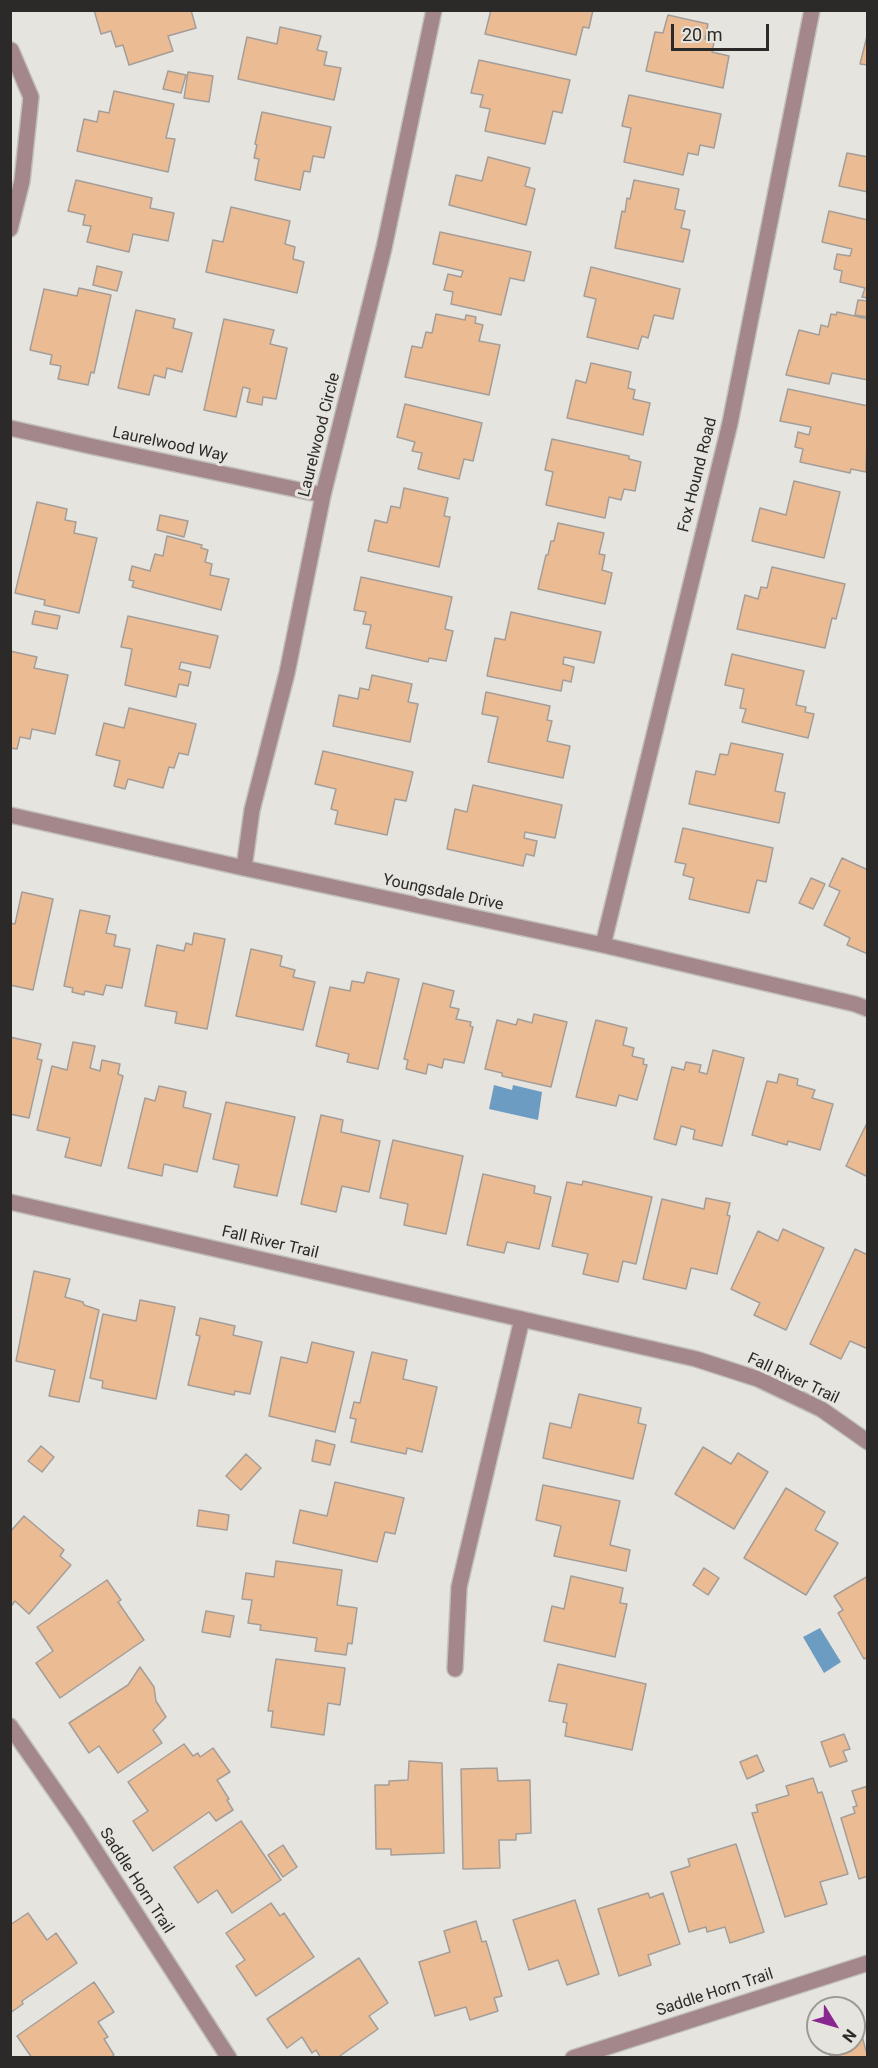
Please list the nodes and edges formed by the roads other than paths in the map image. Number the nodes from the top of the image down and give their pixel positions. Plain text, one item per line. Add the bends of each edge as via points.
1 (434, 10) edge
2 (812, 10) edge
3 (11, 50) edge
4 (10, 229) edge
5 (10, 428) edge
6 (323, 495) junction
7 (10, 815) edge
8 (244, 868) junction
9 (603, 945) junction
10 (867, 1009) edge
11 (10, 1202) edge
12 (522, 1319) junction
13 (867, 1442) edge
14 (455, 1669) dead end
15 (10, 1726) edge
16 (867, 1963) edge
17 (229, 2058) edge
18 (573, 2058) edge

1 - 6 street, Laurelwood Circle via 384,249
2 - 9 street, Fox Hound Road via 730,423
3 - 4 street via 31,97 22,181
5 - 6 street, Laurelwood Way
6 - 8 street, Laurelwood Circle via 287,673 252,810
7 - 8 street, Youngsdale Drive
8 - 9 street, Youngsdale Drive
9 - 10 street, Youngsdale Drive
11 - 12 street, Fall River Trail
12 - 13 street, Fall River Trail via 696,1359 758,1379 821,1409
12 - 14 street via 459,1587
15 - 17 street, Saddle Horn Trail
16 - 18 street, Saddle Horn Trail

